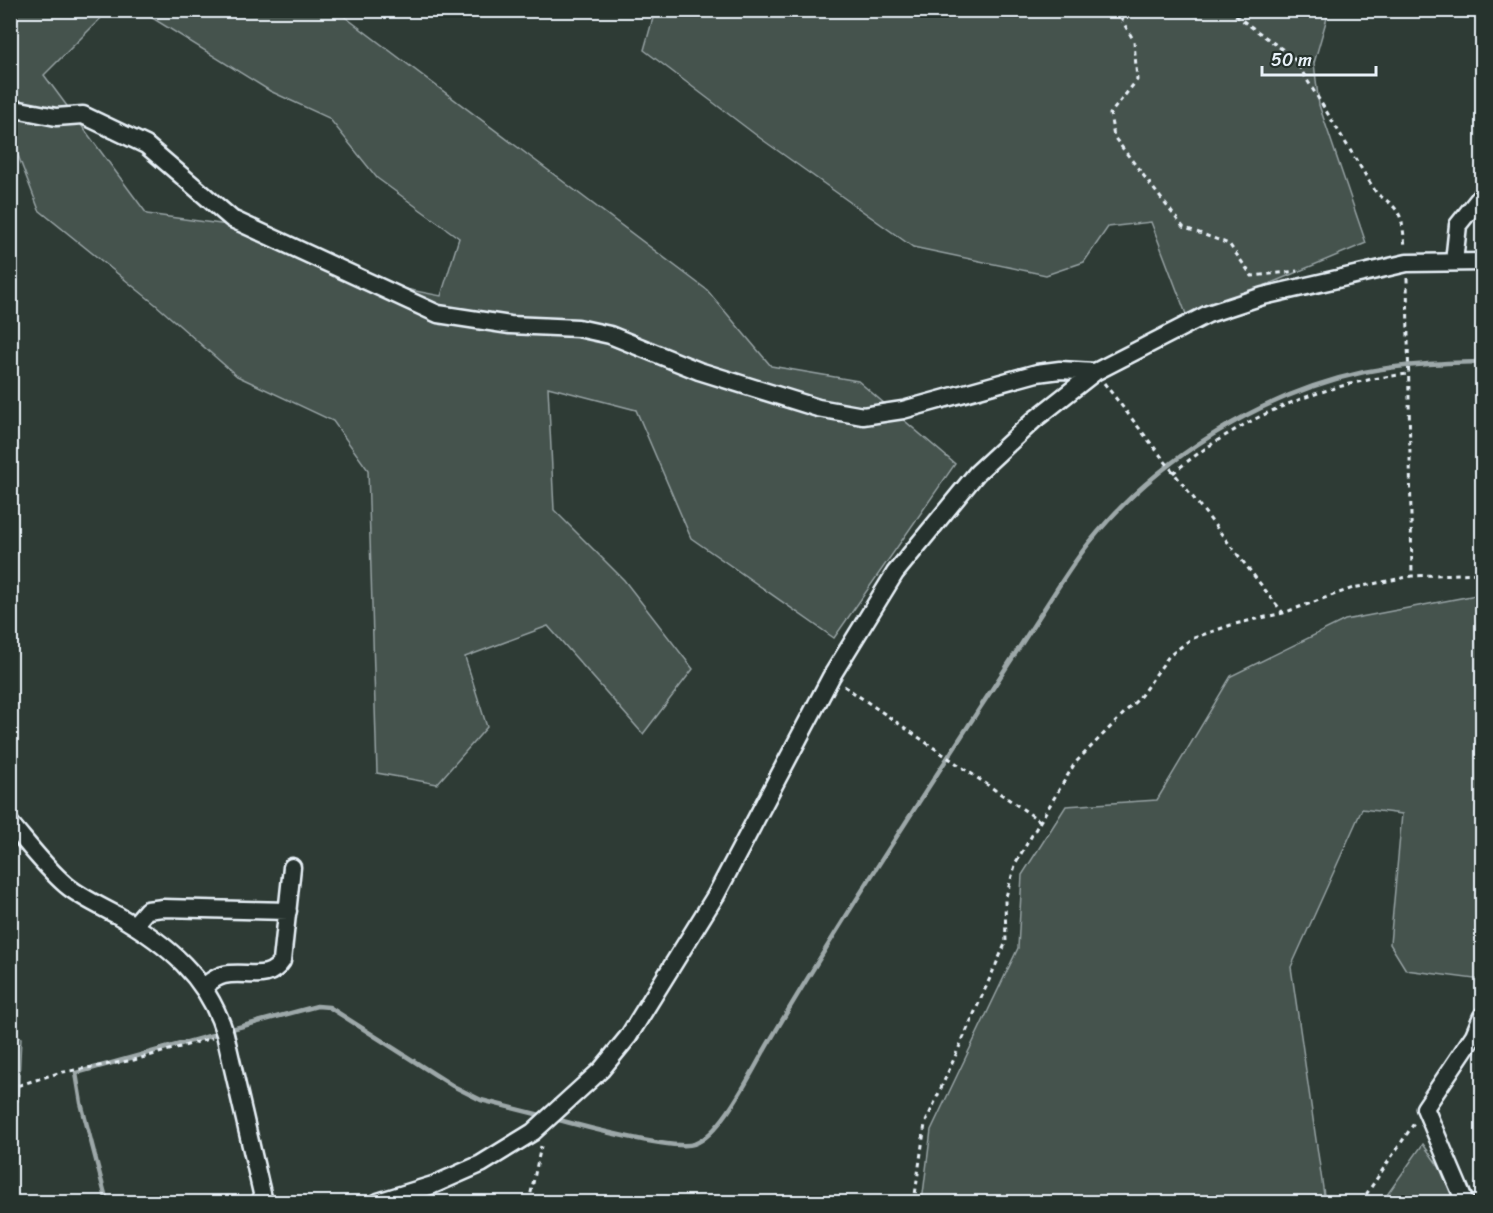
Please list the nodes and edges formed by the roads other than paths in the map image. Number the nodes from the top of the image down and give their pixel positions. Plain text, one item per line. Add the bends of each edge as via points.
1 (10, 108) edge
2 (1482, 195) edge
3 (1482, 261) edge
4 (1455, 262) junction
5 (1095, 372) junction
6 (10, 823) edge
7 (292, 867) dead end
8 (288, 911) junction
9 (134, 925) junction
10 (203, 987) junction
11 (1482, 1016) edge
12 (264, 1203) edge
13 (378, 1203) edge
14 (1465, 1203) edge

1 - 5 street via 56,117 83,115 146,145 232,219 438,314 510,325 578,328 610,335 699,371 818,408 863,416 903,410 1037,373
2 - 4 street via 1458,225
3 - 4 street
4 - 5 street via 1407,263 1263,296 1208,314
5 - 13 street via 1034,420 949,505 895,573 831,677 716,895 646,1010 601,1070 541,1125 481,1164
6 - 9 street via 66,886
7 - 8 street
8 - 9 street via 163,908 147,910
8 - 10 street via 278,968 270,974 221,975
9 - 10 street via 174,954
10 - 12 street via 217,1008 225,1034
11 - 14 street via 1474,1035 1425,1108

